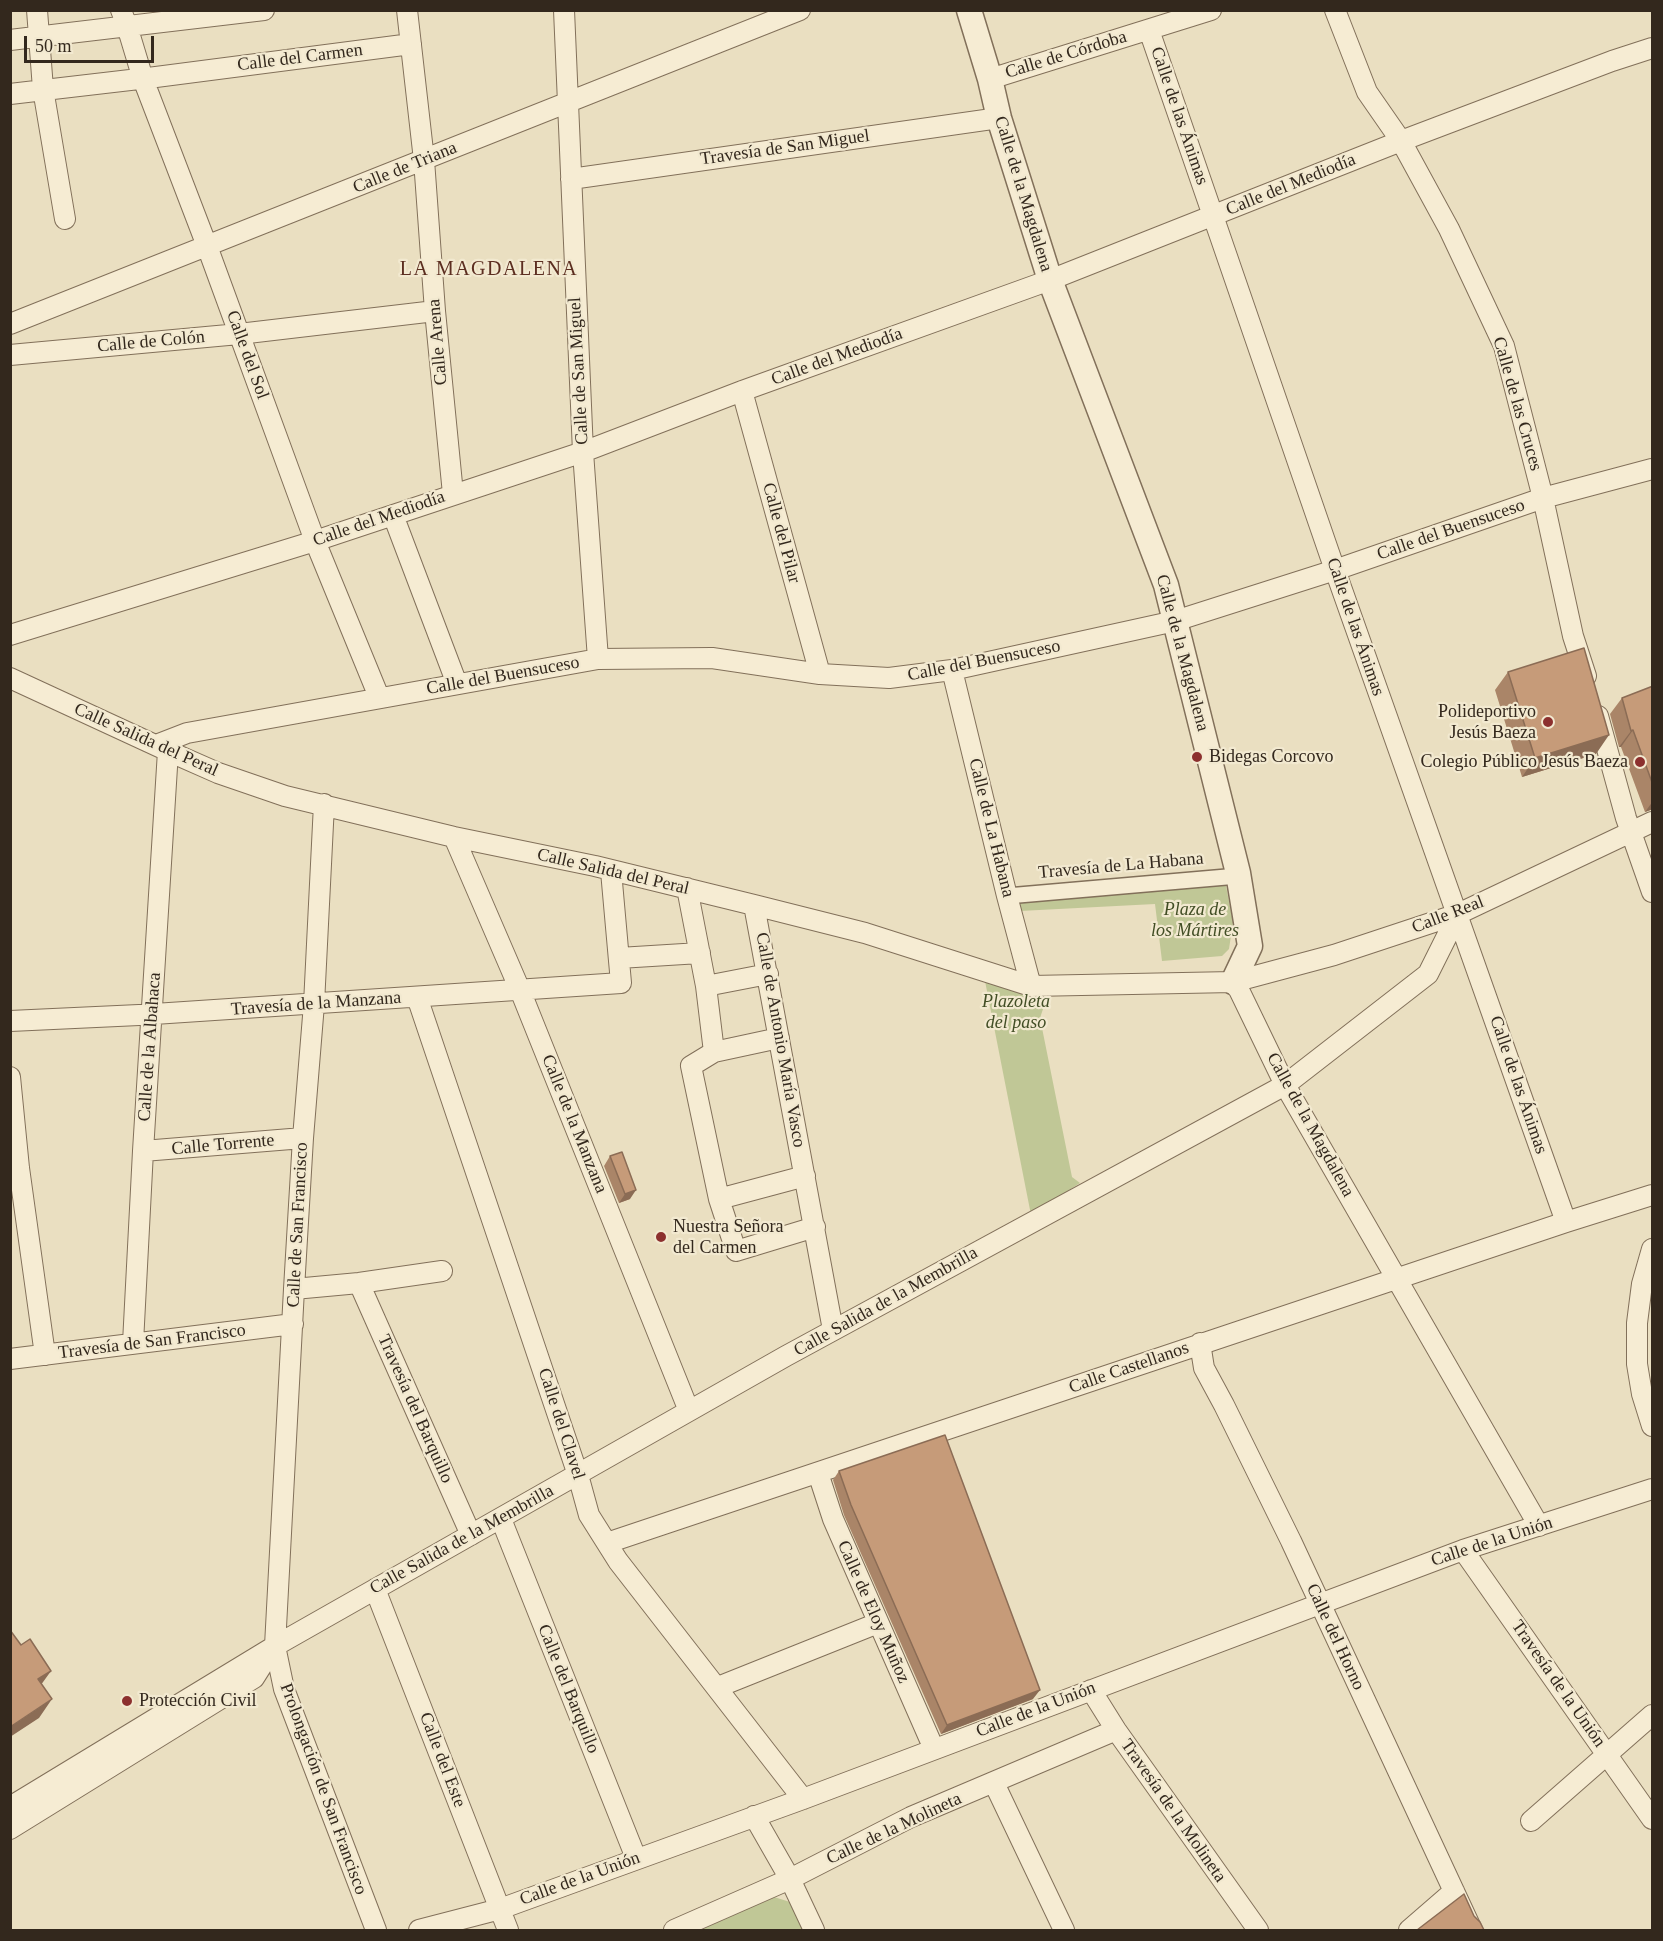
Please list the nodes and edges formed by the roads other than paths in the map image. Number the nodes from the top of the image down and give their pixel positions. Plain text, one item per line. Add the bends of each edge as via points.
1 (37, 10) edge
2 (264, 10) edge
3 (407, 10) edge
4 (564, 10) edge
5 (800, 10) edge
6 (969, 10) edge
7 (1211, 10) edge
8 (1335, 10) edge
9 (124, 18) edge
10 (1149, 30) junction
11 (39, 36) junction
12 (10, 40) edge
13 (411, 44) junction
14 (1653, 48) edge
15 (143, 79) junction
16 (990, 79) junction
17 (43, 90) junction
18 (10, 94) edge
19 (566, 104) junction
20 (999, 118) junction
21 (1401, 141) junction
22 (424, 160) junction
23 (571, 179) junction
24 (1213, 216) junction
25 (65, 219) dead end
26 (207, 246) junction
27 (1050, 280) junction
28 (435, 311) junction
29 (10, 324) edge
30 (239, 334) junction
31 (10, 355) edge
32 (742, 391) junction
33 (583, 452) junction
34 (1653, 469) edge
35 (453, 494) junction
36 (1543, 498) junction
37 (393, 514) junction
38 (315, 541) junction
39 (1335, 570) junction
40 (1175, 621) junction
41 (10, 635) edge
42 (598, 659) junction
43 (952, 670) junction
44 (820, 674) junction
45 (10, 678) edge
46 (457, 684) junction
47 (379, 698) junction
48 (162, 748) junction
49 (324, 804) junction
50 (1653, 822) edge
51 (1631, 831) junction
52 (454, 837) junction
53 (611, 871) junction
54 (1238, 876) junction
55 (687, 888) junction
56 (1653, 892) edge
57 (1006, 896) junction
58 (754, 905) junction
59 (1458, 914) junction
60 (699, 953) junction
61 (619, 958) junction
62 (768, 974) junction
63 (1233, 982) junction
64 (706, 986) junction
65 (1031, 986) junction
66 (520, 990) junction
67 (417, 997) junction
68 (315, 1004) junction
69 (153, 1014) junction
70 (10, 1021) edge
71 (779, 1038) junction
72 (714, 1052) junction
73 (10, 1077) edge
74 (1285, 1085) junction
75 (303, 1138) junction
76 (143, 1151) junction
77 (15, 1168) edge
78 (805, 1176) junction
79 (1653, 1195) edge
80 (719, 1198) junction
81 (1566, 1222) junction
82 (815, 1227) junction
83 (1653, 1249) edge
84 (442, 1271) dead end
85 (1397, 1279) junction
86 (359, 1283) junction
87 (294, 1289) junction
88 (293, 1324) junction
89 (833, 1330) junction
90 (134, 1343) junction
91 (1200, 1343) junction
92 (45, 1355) junction
93 (10, 1359) edge
94 (689, 1411) junction
95 (1653, 1426) edge
96 (818, 1473) junction
97 (578, 1475) junction
98 (1653, 1489) edge
99 (501, 1519) junction
100 (1539, 1526) junction
101 (471, 1535) junction
102 (607, 1543) junction
103 (1463, 1550) junction
104 (375, 1589) junction
105 (1320, 1604) junction
106 (878, 1623) junction
107 (275, 1646) junction
108 (718, 1687) junction
109 (1091, 1689) junction
110 (1653, 1715) edge
111 (1116, 1730) junction
112 (934, 1749) junction
113 (1608, 1754) junction
114 (994, 1784) junction
115 (803, 1799) junction
116 (10, 1807) edge
117 (754, 1816) junction
118 (1653, 1819) edge
119 (1531, 1821) dead end
120 (10, 1829) edge
121 (636, 1858) junction
122 (790, 1879) junction
123 (1454, 1891) junction
124 (500, 1909) junction
125 (369, 1928) edge
126 (419, 1930) edge
127 (508, 1930) edge
128 (674, 1930) edge
129 (814, 1930) edge
130 (1064, 1930) edge
131 (1258, 1930) edge
132 (1409, 1930) edge
133 (1472, 1930) edge

1 - 11 street
2 - 9 street
3 - 13 street, Calle Arena
4 - 19 street, Calle de San Miguel
5 - 19 street, Calle de Triana
6 - 16 street, Calle de la Magdalena
7 - 10 street, Calle de Córdoba
8 - 21 street, Calle de las Cruces via 1366,92
9 - 11 street
9 - 15 street, Calle del Sol
10 - 16 street, Calle de Córdoba
10 - 24 street, Calle de las Ánimas
11 - 12 street
11 - 17 street
13 - 15 street, Calle del Carmen
13 - 22 street, Calle Arena
14 - 21 street, Calle del Mediodía
15 - 17 street, Calle del Carmen
15 - 26 street, Calle del Sol
16 - 20 street, Calle de la Magdalena
17 - 18 street, Calle del Carmen
17 - 25 street
19 - 22 street, Calle de Triana
19 - 23 street, Calle de San Miguel
20 - 23 street, Travesía de San Miguel
20 - 27 street, Calle de la Magdalena
21 - 24 street, Calle del Mediodía
21 - 36 street, Calle de las Cruces via 1449,229 1504,346
22 - 26 street, Calle de Triana
22 - 28 street, Calle Arena
23 - 33 street, Calle de San Miguel
24 - 27 street, Calle del Mediodía
24 - 39 street, Calle de las Ánimas
26 - 29 street, Calle de Triana
26 - 30 street, Calle del Sol
27 - 32 street, Calle del Mediodía
27 - 40 street, Calle de la Magdalena via 1166,585
28 - 30 street, Calle de Colón
28 - 35 street, Calle Arena
30 - 31 street, Calle de Colón
30 - 38 street, Calle del Sol
32 - 33 street, Calle del Mediodía
32 - 44 street, Calle del Pilar
33 - 35 street, Calle del Mediodía
33 - 42 street, Calle de San Miguel
34 - 36 street, Calle del Buensuceso
35 - 37 street, Calle del Mediodía
36 - 39 street, Calle del Buensuceso
36 - 51 street, Calle de las Cruces via 1573,636
37 - 38 street, Calle del Mediodía
37 - 46 street
38 - 41 street, Calle del Mediodía
38 - 47 street, Calle del Sol
39 - 40 street, Calle del Buensuceso
39 - 59 street, Calle de las Ánimas
40 - 43 street, Calle del Buensuceso
40 - 54 street, Calle de la Magdalena
42 - 44 street, Calle del Buensuceso via 712,658
42 - 46 street, Calle del Buensuceso
43 - 44 street, Calle del Buensuceso via 889,678
43 - 57 street, Calle de La Habana
45 - 48 street, Calle Salida del Peral
46 - 47 street, Calle del Buensuceso
47 - 48 street, Calle del Buensuceso via 187,733
48 - 49 street, Calle Salida del Peral via 285,796
48 - 69 street, Calle de la Albahaca
49 - 52 street, Calle Salida del Peral
49 - 68 street, Calle de San Francisco
50 - 51 street, Calle Real
51 - 56 street, Calle de las Cruces
51 - 59 street, Calle Real
52 - 53 street, Calle Salida del Peral
52 - 66 street, Calle de la Manzana
53 - 55 street, Calle Salida del Peral
53 - 61 street
54 - 57 street, Travesía de La Habana
54 - 63 street, Calle de la Magdalena via 1250,946
55 - 58 street, Calle Salida del Peral
55 - 60 street
57 - 65 street, Calle de La Habana
58 - 62 street, Calle de Antonio María Vasco
58 - 65 street, Calle Salida del Peral via 865,933
59 - 63 street, Calle Real
59 - 74 street, Calle Salida de la Membrilla via 1428,974
59 - 81 street, Calle de las Ánimas
60 - 61 street
60 - 64 street
61 - 66 street, Travesía de la Manzana via 621,983
62 - 64 street
62 - 71 street, Calle de Antonio María Vasco
63 - 65 street, Calle Salida del Peral
63 - 74 street, Calle de la Magdalena
64 - 72 street
66 - 67 street, Travesía de la Manzana
66 - 94 street, Calle de la Manzana
67 - 68 street, Travesía de la Manzana
67 - 97 street, Calle del Clavel
68 - 69 street, Travesía de la Manzana
68 - 75 street, Calle de San Francisco
69 - 70 street, Travesía de la Manzana
69 - 76 street, Calle de la Albahaca
71 - 72 street
71 - 78 street, Calle de Antonio María Vasco
72 - 80 street via 691,1066
73 - 77 street
74 - 85 street, Calle de la Magdalena
74 - 89 street, Calle Salida de la Membrilla
75 - 76 street, Calle Torrente
75 - 87 street, Calle de San Francisco
76 - 90 street, Calle de la Albahaca
77 - 92 street
78 - 80 street
78 - 82 street, Calle de Antonio María Vasco
79 - 81 street, Calle Castellanos
80 - 82 street via 736,1251
81 - 85 street, Calle Castellanos
82 - 89 street, Calle de Antonio María Vasco
83 - 95 street via 1642,1284 1636,1354 1642,1394
84 - 86 street
85 - 91 street, Calle Castellanos
85 - 100 street, Calle de la Magdalena
86 - 87 street
86 - 101 street, Travesía del Barquillo
87 - 88 street, Calle de San Francisco
88 - 90 street, Travesía de San Francisco
88 - 107 street, Calle de San Francisco
89 - 94 street, Calle Salida de la Membrilla
90 - 92 street, Travesía de San Francisco
91 - 96 street, Calle Castellanos
91 - 105 street, Calle del Horno via 1204,1368
92 - 93 street, Travesía de San Francisco
94 - 97 street, Calle Salida de la Membrilla
96 - 102 street, Calle Castellanos
96 - 106 street, Calle de Eloy Muñoz via 833,1519
97 - 99 street, Calle Salida de la Membrilla
97 - 102 street, Calle del Clavel via 589,1515
98 - 100 street, Calle de la Unión
99 - 101 street, Calle Salida de la Membrilla
99 - 121 street, Calle del Barquillo
100 - 103 street, Calle de la Unión
101 - 104 street, Calle Salida de la Membrilla
102 - 108 street, Calle del Clavel
103 - 105 street, Calle de la Unión
103 - 113 street, Travesía de la Unión
104 - 107 street, Calle Salida de la Membrilla
104 - 124 street, Calle del Este
105 - 109 street, Calle de la Unión
105 - 123 street, Calle del Horno
106 - 108 street
106 - 112 street, Calle de Eloy Muñoz
107 - 116 street, Calle Salida de la Membrilla
107 - 120 street, Calle Salida de la Membrilla via 255,1678
107 - 125 street, Prolongación de San Francisco via 284,1689
108 - 115 street, Calle del Clavel
109 - 111 street, Travesía de la Molineta
109 - 112 street, Calle de la Unión
110 - 113 street
111 - 114 street, Calle de la Molineta
111 - 131 street, Travesía de la Molineta
112 - 115 street, Calle de la Unión
113 - 118 street, Travesía de la Unión
113 - 119 street
114 - 122 street, Calle de la Molineta via 910,1818
114 - 130 street
115 - 117 street, Calle de la Unión
117 - 121 street, Calle de la Unión
117 - 122 street
121 - 124 street, Calle de la Unión
122 - 128 street, Calle de la Molineta
122 - 129 street
123 - 132 street
123 - 133 street, Calle del Horno
124 - 126 street, Calle de la Unión
124 - 127 street, Calle del Este

